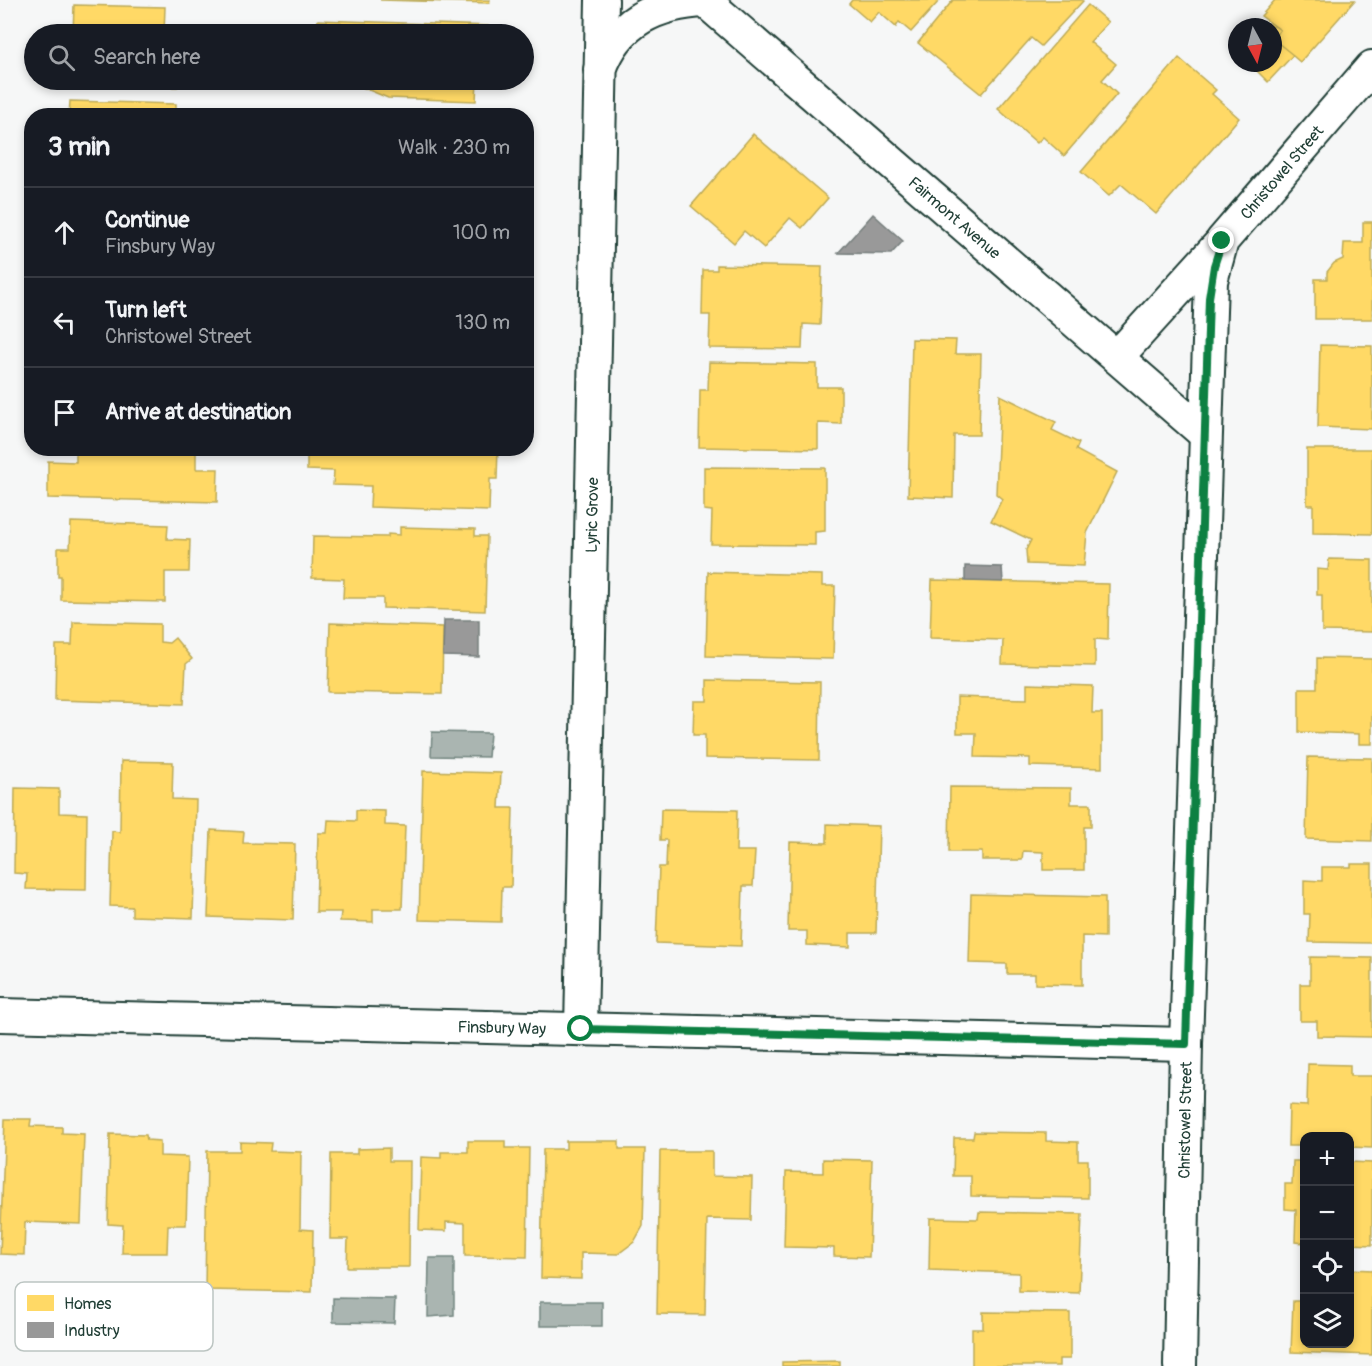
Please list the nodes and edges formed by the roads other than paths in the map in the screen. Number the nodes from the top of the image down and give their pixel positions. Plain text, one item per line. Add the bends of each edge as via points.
1 (602, 0) edge
2 (705, 1) edge
3 (1372, 67) edge
4 (599, 74) junction
5 (1222, 241) junction
6 (1117, 357) junction
7 (1205, 434) junction
8 (0, 1015) edge
9 (581, 1029) junction
10 (1186, 1044) junction
11 (1180, 1366) edge

1 - 4 street, Lyric Grove
2 - 4 street via 664,6 639,18 610,47
2 - 6 street, Fairmont Avenue
3 - 5 street, Christowel Street
4 - 9 street, Lyric Grove
5 - 6 street
5 - 7 street, Christowel Street via 1211,281
6 - 7 street, Fairmont Avenue
7 - 10 street, Christowel Street
8 - 9 street, Finsbury Way
9 - 10 street, Finsbury Way
10 - 11 street, Christowel Street

